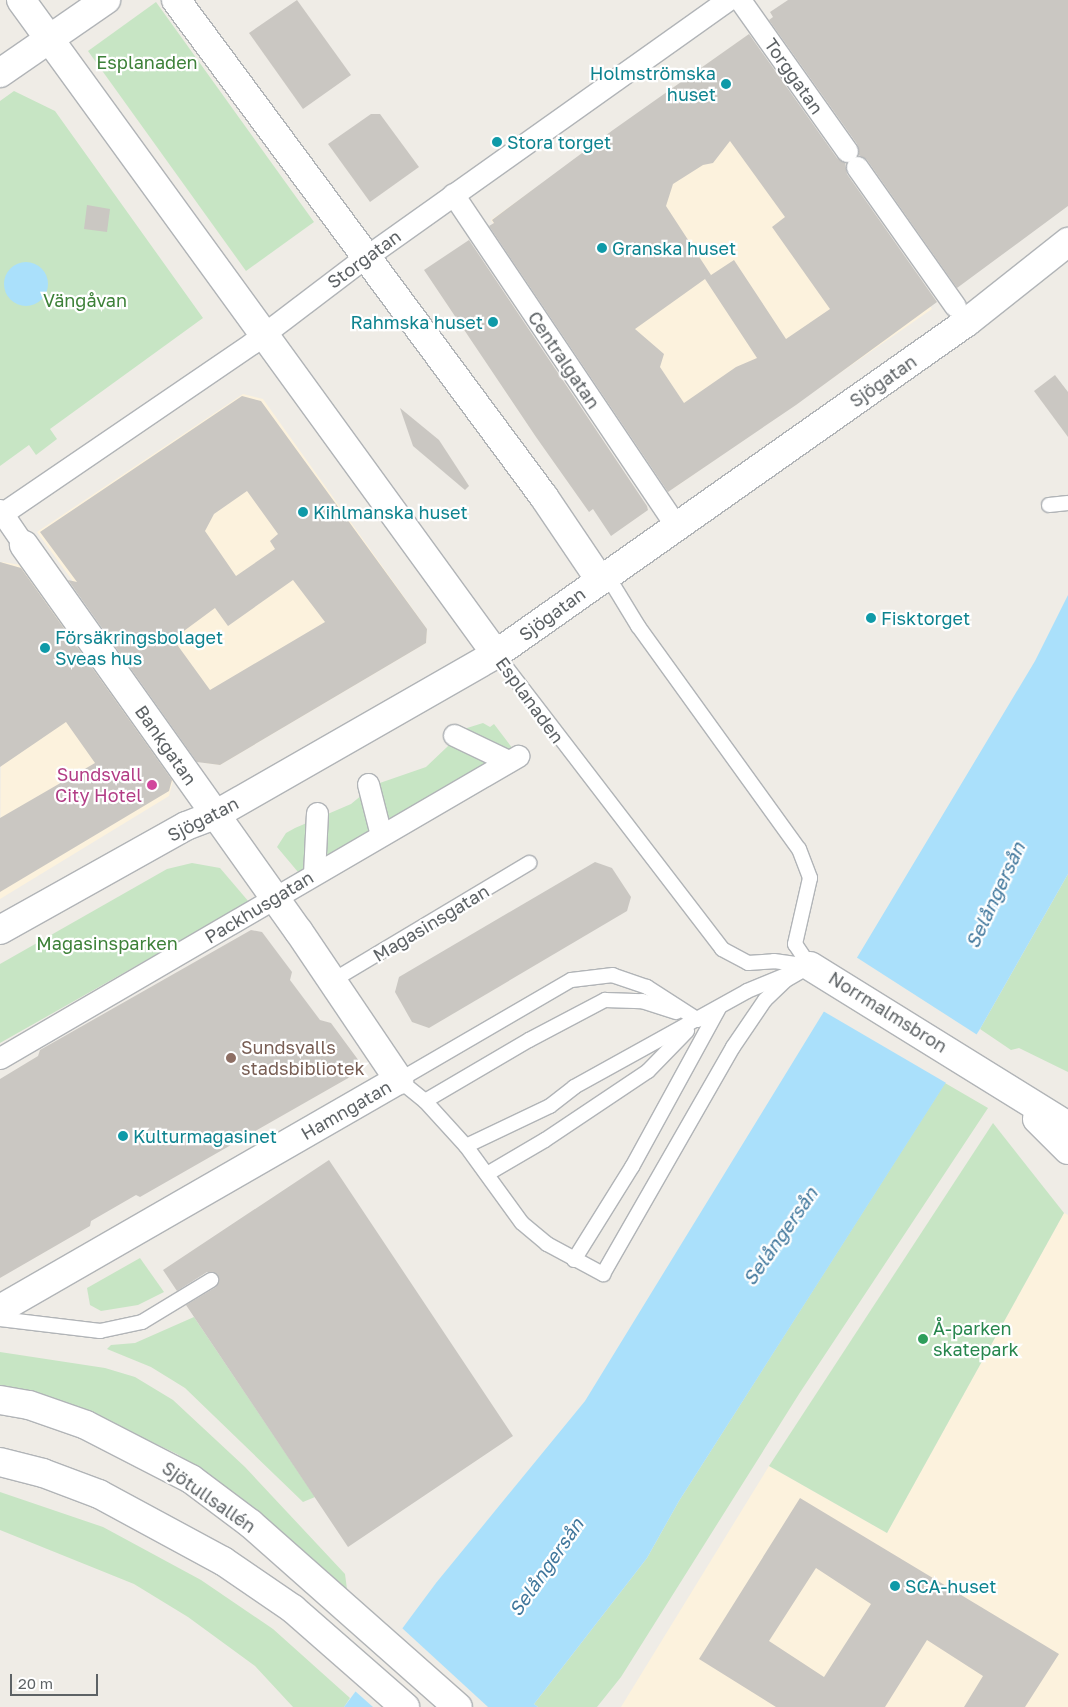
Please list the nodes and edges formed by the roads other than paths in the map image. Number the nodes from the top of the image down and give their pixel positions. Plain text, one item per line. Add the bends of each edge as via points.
1 (21, 0) edge
2 (106, 0) edge
3 (176, 0) edge
4 (727, 0) edge
5 (740, 0) edge
6 (49, 38) junction
7 (0, 73) edge
8 (453, 194) junction
9 (1068, 242) edge
10 (367, 256) junction
11 (956, 306) dead end
12 (264, 334) junction
13 (1068, 503) edge
14 (1049, 505) dead end
15 (1, 513) edge
16 (676, 526) junction
17 (24, 545) joint
18 (604, 577) junction
19 (496, 654) junction
20 (454, 735) dead end
21 (368, 784) dead end
22 (317, 813) dead end
23 (215, 815) junction
24 (381, 835) junction
25 (530, 863) dead end
26 (314, 874) junction
27 (274, 897) junction
28 (0, 930) edge
29 (810, 966) junction
30 (332, 981) junction
31 (720, 1007) junction
32 (698, 1020) junction
33 (6, 1053) edge
34 (399, 1080) junction
35 (1003, 1084) junction
36 (425, 1101) junction
37 (1068, 1126) edge
38 (466, 1146) junction
39 (1068, 1150) edge
40 (487, 1174) junction
41 (574, 1260) junction
42 (210, 1280) dead end
43 (0, 1309) edge
44 (0, 1319) edge
45 (0, 1400) edge
46 (0, 1462) edge
47 (405, 1707) edge
48 (458, 1707) edge

1 - 6 street, Esplanaden
2 - 6 street
3 - 10 street
4 - 8 street, Storgatan
5 - 11 street, Torggatan
6 - 7 street
6 - 12 street, Esplanaden
8 - 10 street, Storgatan
8 - 16 street, Centralgatan
9 - 16 street, Sjögatan via 967,322
10 - 12 street, Storgatan
10 - 18 street
12 - 15 street, Storgatan
12 - 19 street, Esplanaden
13 - 14 lane
15 - 17 street, Bankgatan
16 - 18 street, Sjögatan
17 - 23 street, Bankgatan
18 - 19 street, Sjögatan
18 - 29 lane via 799,849 810,878 796,944
19 - 23 street, Sjögatan
19 - 29 lane, Esplanaden via 722,949 748,963 774,961
20 - 24 street, Packhusgatan via 513,759
21 - 24 street
22 - 26 street
23 - 27 street, Bankgatan
23 - 28 street, Sjögatan via 186,826
24 - 26 street, Packhusgatan
25 - 30 lane, Magasinsgatan
26 - 27 street, Packhusgatan
27 - 30 street, Bankgatan
27 - 33 street, Packhusgatan
29 - 31 lane
29 - 35 street, Norrmalmsbron
29 - 41 lane via 786,980 765,1000 733,1047 603,1274
30 - 34 street, Bankgatan
31 - 32 lane
31 - 41 lane via 684,1077
32 - 34 lane, Hamngatan via 647,987 613,975 572,980
32 - 36 lane via 642,1001 605,1000
32 - 38 lane via 574,1087 550,1106
32 - 40 lane via 648,1071 545,1140
34 - 36 lane
34 - 43 street, Hamngatan
35 - 37 street
35 - 39 street
36 - 38 lane
38 - 40 lane
40 - 41 lane via 522,1223 547,1244
42 - 44 lane via 142,1322 100,1332
45 - 48 street, Sjötullsallén via 86,1425 191,1479 251,1524
46 - 47 street via 43,1473 100,1494 223,1561 293,1609

